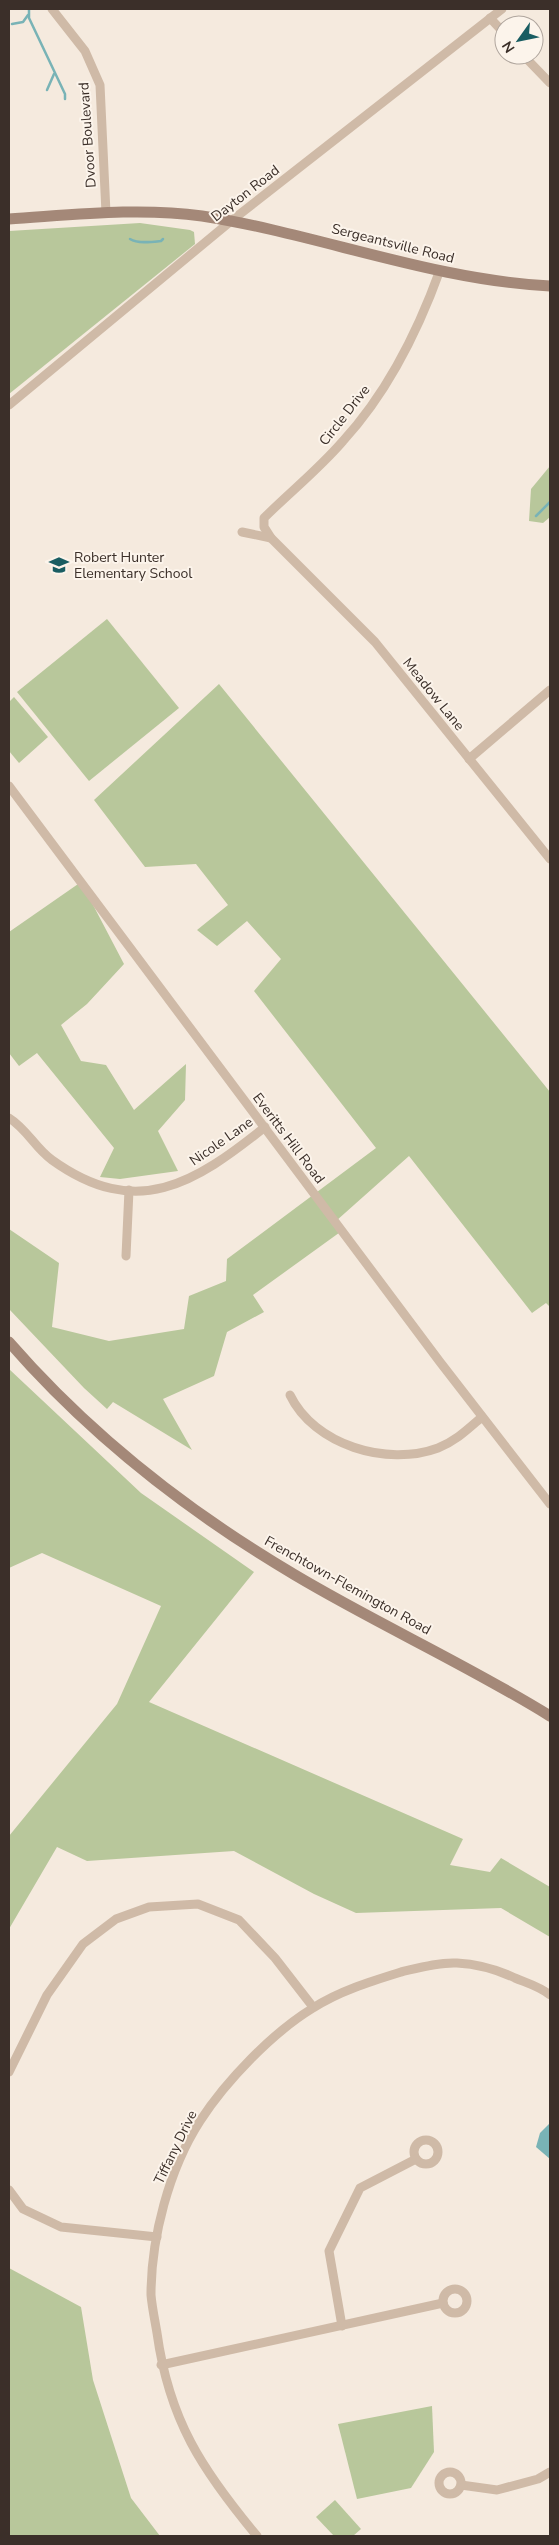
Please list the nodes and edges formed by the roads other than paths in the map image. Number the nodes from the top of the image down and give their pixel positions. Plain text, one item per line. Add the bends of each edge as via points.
1 (52, 9) edge
2 (502, 9) edge
3 (490, 18) junction
4 (494, 22) edge
5 (533, 65) edge
6 (550, 83) edge
7 (106, 214) junction
8 (9, 219) edge
9 (231, 221) junction
10 (440, 270) junction
11 (550, 286) edge
12 (9, 404) edge
13 (242, 532) dead end
14 (271, 538) junction
15 (550, 690) edge
16 (469, 759) junction
17 (9, 786) edge
18 (550, 859) edge
19 (9, 1118) edge
20 (265, 1127) junction
21 (129, 1190) junction
22 (126, 1256) dead end
23 (9, 1342) edge
24 (290, 1395) dead end
25 (482, 1417) junction
26 (550, 1504) edge
27 (550, 1716) edge
28 (550, 1995) edge
29 (313, 2007) junction
30 (9, 2072) edge
31 (416, 2159) dead end
32 (9, 2190) edge
33 (157, 2237) junction
34 (443, 2303) dead end
35 (342, 2326) junction
36 (162, 2365) junction
37 (550, 2472) edge
38 (461, 2485) dead end
39 (257, 2536) edge

1 - 7 street, Dvoor Boulevard via 85,51 100,85
2 - 3 street, Dayton Road
3 - 4 street
3 - 9 street, Dayton Road
5 - 6 street
7 - 8 main road, Sergeantsville Road
7 - 9 main road, Sergeantsville Road via 142,212
9 - 10 main road, Sergeantsville Road
9 - 12 street, Dayton Road
10 - 11 main road, Sergeantsville Road
10 - 14 street, Circle Drive via 421,319 372,405 342,443 264,518 264,527
13 - 14 street
14 - 16 street, Meadow Lane via 375,642
15 - 16 street
16 - 18 street, Meadow Lane
17 - 20 street, Everitts Hill Road
19 - 21 street, Nicole Lane via 21,1125 42,1151 65,1168 107,1187
20 - 21 street, Nicole Lane via 218,1164 181,1184 153,1190
20 - 25 street, Everitts Hill Road
21 - 22 street
23 - 27 main road, Frenchtown-Flemington Road via 89,1422 195,1510 298,1576
24 - 25 street via 297,1411 328,1436 357,1448 388,1454 409,1454 438,1448
25 - 26 street, Everitts Hill Road
28 - 29 street, Tiffany Drive via 499,1971 456,1962 383,1978
29 - 30 street via 275,1958 239,1920 198,1904 149,1907 116,1919 83,1944 48,1995
29 - 33 street, Tiffany Drive via 242,2068 199,2122 164,2201
31 - 35 street via 360,2188 329,2251
32 - 33 street via 23,2209 61,2227
33 - 36 street, Tiffany Drive via 151,2295
34 - 35 street
35 - 36 street
36 - 39 street, Tiffany Drive via 178,2418 206,2471
37 - 38 street via 497,2490

